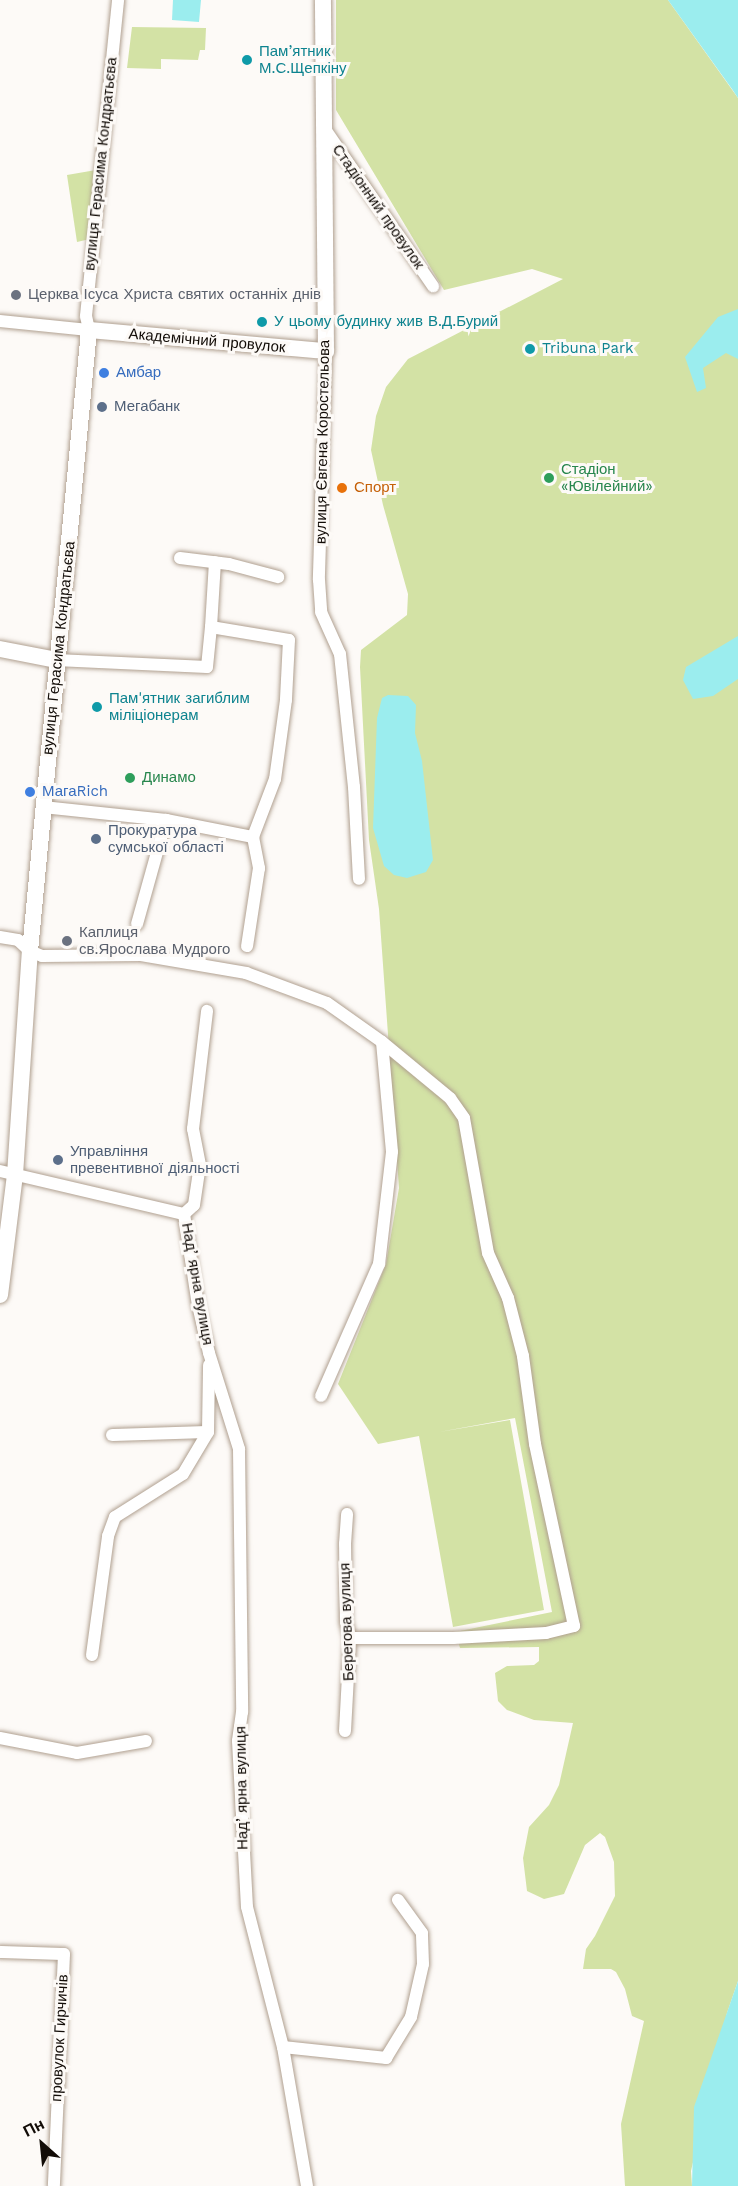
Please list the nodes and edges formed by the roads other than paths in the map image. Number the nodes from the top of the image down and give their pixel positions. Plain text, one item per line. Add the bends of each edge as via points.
1 (118, 0) edge
2 (323, 0) edge
3 (324, 126) junction
4 (433, 286) dead end
5 (0, 321) edge
6 (89, 330) junction
7 (326, 351) junction
8 (180, 558) dead end
9 (215, 562) junction
10 (278, 577) dead end
11 (211, 627) junction
12 (0, 649) edge
13 (56, 660) junction
14 (43, 807) junction
15 (166, 820) junction
16 (253, 837) junction
17 (359, 879) dead end
18 (137, 924) dead end
19 (0, 937) edge
20 (247, 946) dead end
21 (30, 951) junction
22 (207, 1011) dead end
23 (382, 1042) junction
24 (7, 1173) edge
25 (184, 1214) junction
26 (0, 1295) edge
27 (209, 1353) junction
28 (321, 1396) dead end
29 (208, 1432) junction
30 (112, 1436) dead end
31 (347, 1514) dead end
32 (350, 1638) junction
33 (92, 1655) dead end
34 (345, 1731) dead end
35 (0, 1738) edge
36 (146, 1741) dead end
37 (398, 1900) dead end
38 (0, 1952) edge
39 (283, 2047) junction
40 (54, 2186) edge
41 (307, 2186) edge

1 - 6 street, вулиця Герасима Кондратьєва via 86,316
2 - 3 street, вулиця Євгена Коростельова
3 - 4 street, Стадіонний провулок
3 - 7 street, вулиця Євгена Коростельова
5 - 6 street
6 - 7 street, Академічний провулок
6 - 13 street, вулиця Герасима Кондратьєва
7 - 17 street, вулиця Євгена Коростельова via 321,612 340,654
8 - 9 street
9 - 10 street
9 - 11 street
11 - 13 street via 207,667
11 - 16 street via 289,640 274,778
12 - 13 street
13 - 14 street, вулиця Герасима Кондратьєва
14 - 15 street
14 - 21 street, вулиця Герасима Кондратьєва
15 - 16 street
15 - 18 street
16 - 20 street via 259,868
19 - 21 street via 18,940
21 - 23 street via 42,956 141,955 246,974 327,1003
21 - 24 street, вулиця Герасима Кондратьєва
22 - 25 street via 193,1129 200,1165 194,1205
23 - 28 street via 392,1152 379,1264
23 - 32 street via 450,1098 464,1118 488,1253 508,1298 524,1356 535,1444 574,1626 546,1633 476,1637
24 - 25 street
24 - 26 street, вулиця Герасима Кондратьєва
25 - 27 street, Надʼярна вулиця
27 - 29 street, Надʼярна вулиця
27 - 39 street, Надʼярна вулиця via 239,1449 242,1712 238,1741 247,1907
29 - 30 street
29 - 33 street via 183,1474 115,1517 108,1536
31 - 32 street, Берегова вулиця via 346,1622
32 - 34 street, Берегова вулиця
35 - 36 street via 77,1753
37 - 39 street via 422,1933 423,1964 411,2018 386,2058
38 - 40 street, провулок Гирчичів via 64,1954
39 - 41 street, Надʼярна вулиця

